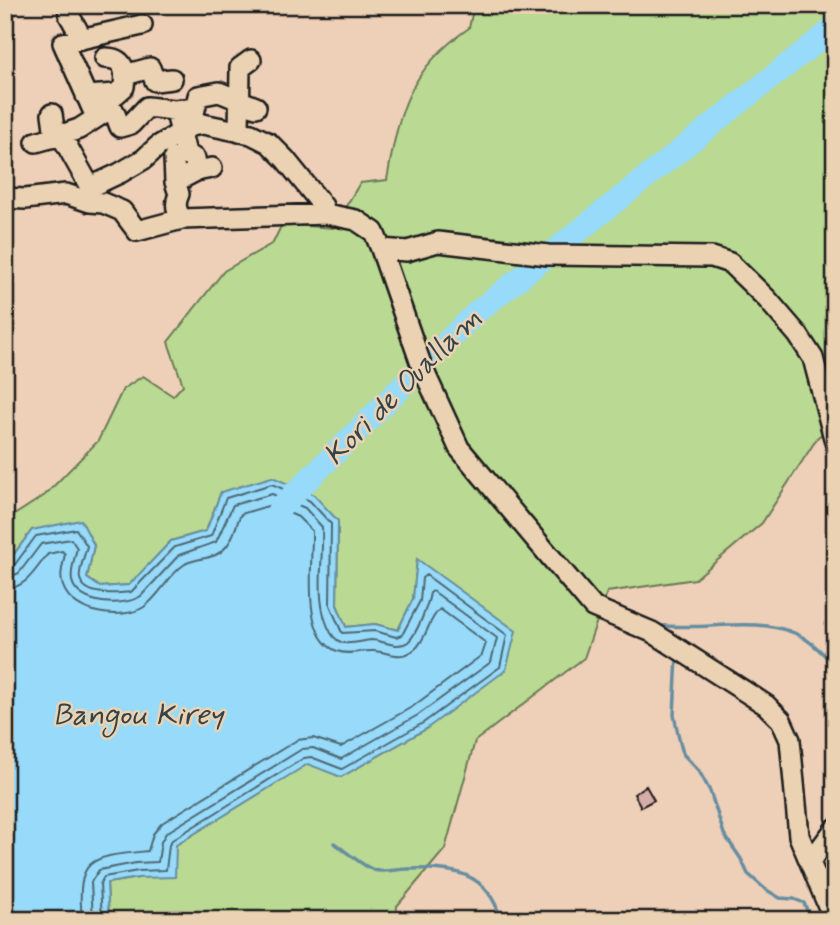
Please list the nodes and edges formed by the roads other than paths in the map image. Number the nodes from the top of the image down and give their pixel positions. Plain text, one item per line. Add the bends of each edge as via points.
1 (68, 5) edge
2 (142, 25) dead end
3 (82, 38) junction
4 (105, 58) dead end
5 (251, 60) dead end
6 (125, 75) junction
7 (172, 79) dead end
8 (77, 86) junction
9 (248, 104) junction
10 (52, 114) dead end
11 (96, 117) junction
12 (189, 122) junction
13 (239, 132) junction
14 (61, 135) junction
15 (36, 142) dead end
16 (90, 194) junction
17 (5, 198) edge
18 (25, 199) junction
19 (5, 206) edge
20 (326, 214) junction
21 (182, 219) junction
22 (382, 249) junction
23 (835, 442) edge
24 (835, 829) edge
25 (809, 860) junction
26 (834, 920) edge

1 - 3 street
2 - 3 street
3 - 8 street via 63,43
4 - 6 street via 118,60
5 - 9 street via 240,68
6 - 7 street via 150,68 155,81
6 - 8 street via 124,87 116,94
8 - 11 street
9 - 12 street via 219,92 198,96
9 - 13 street
10 - 14 street via 54,129
11 - 12 street via 110,109 120,127 131,124 147,107 174,110
11 - 14 street
12 - 13 street
12 - 16 street
12 - 21 street via 198,159 174,158 179,194 176,212
13 - 20 street via 269,143
14 - 15 street
14 - 16 street
16 - 18 street
16 - 21 street via 122,211 137,231
17 - 18 street
18 - 19 street
20 - 21 street
20 - 22 street via 356,220 374,232
22 - 23 street via 407,251 438,242 548,256 712,257 730,263 767,299 813,358
22 - 25 street via 422,367 459,448 569,579 593,607 652,632 766,705 781,720 790,740 799,836
24 - 25 street
25 - 26 street

